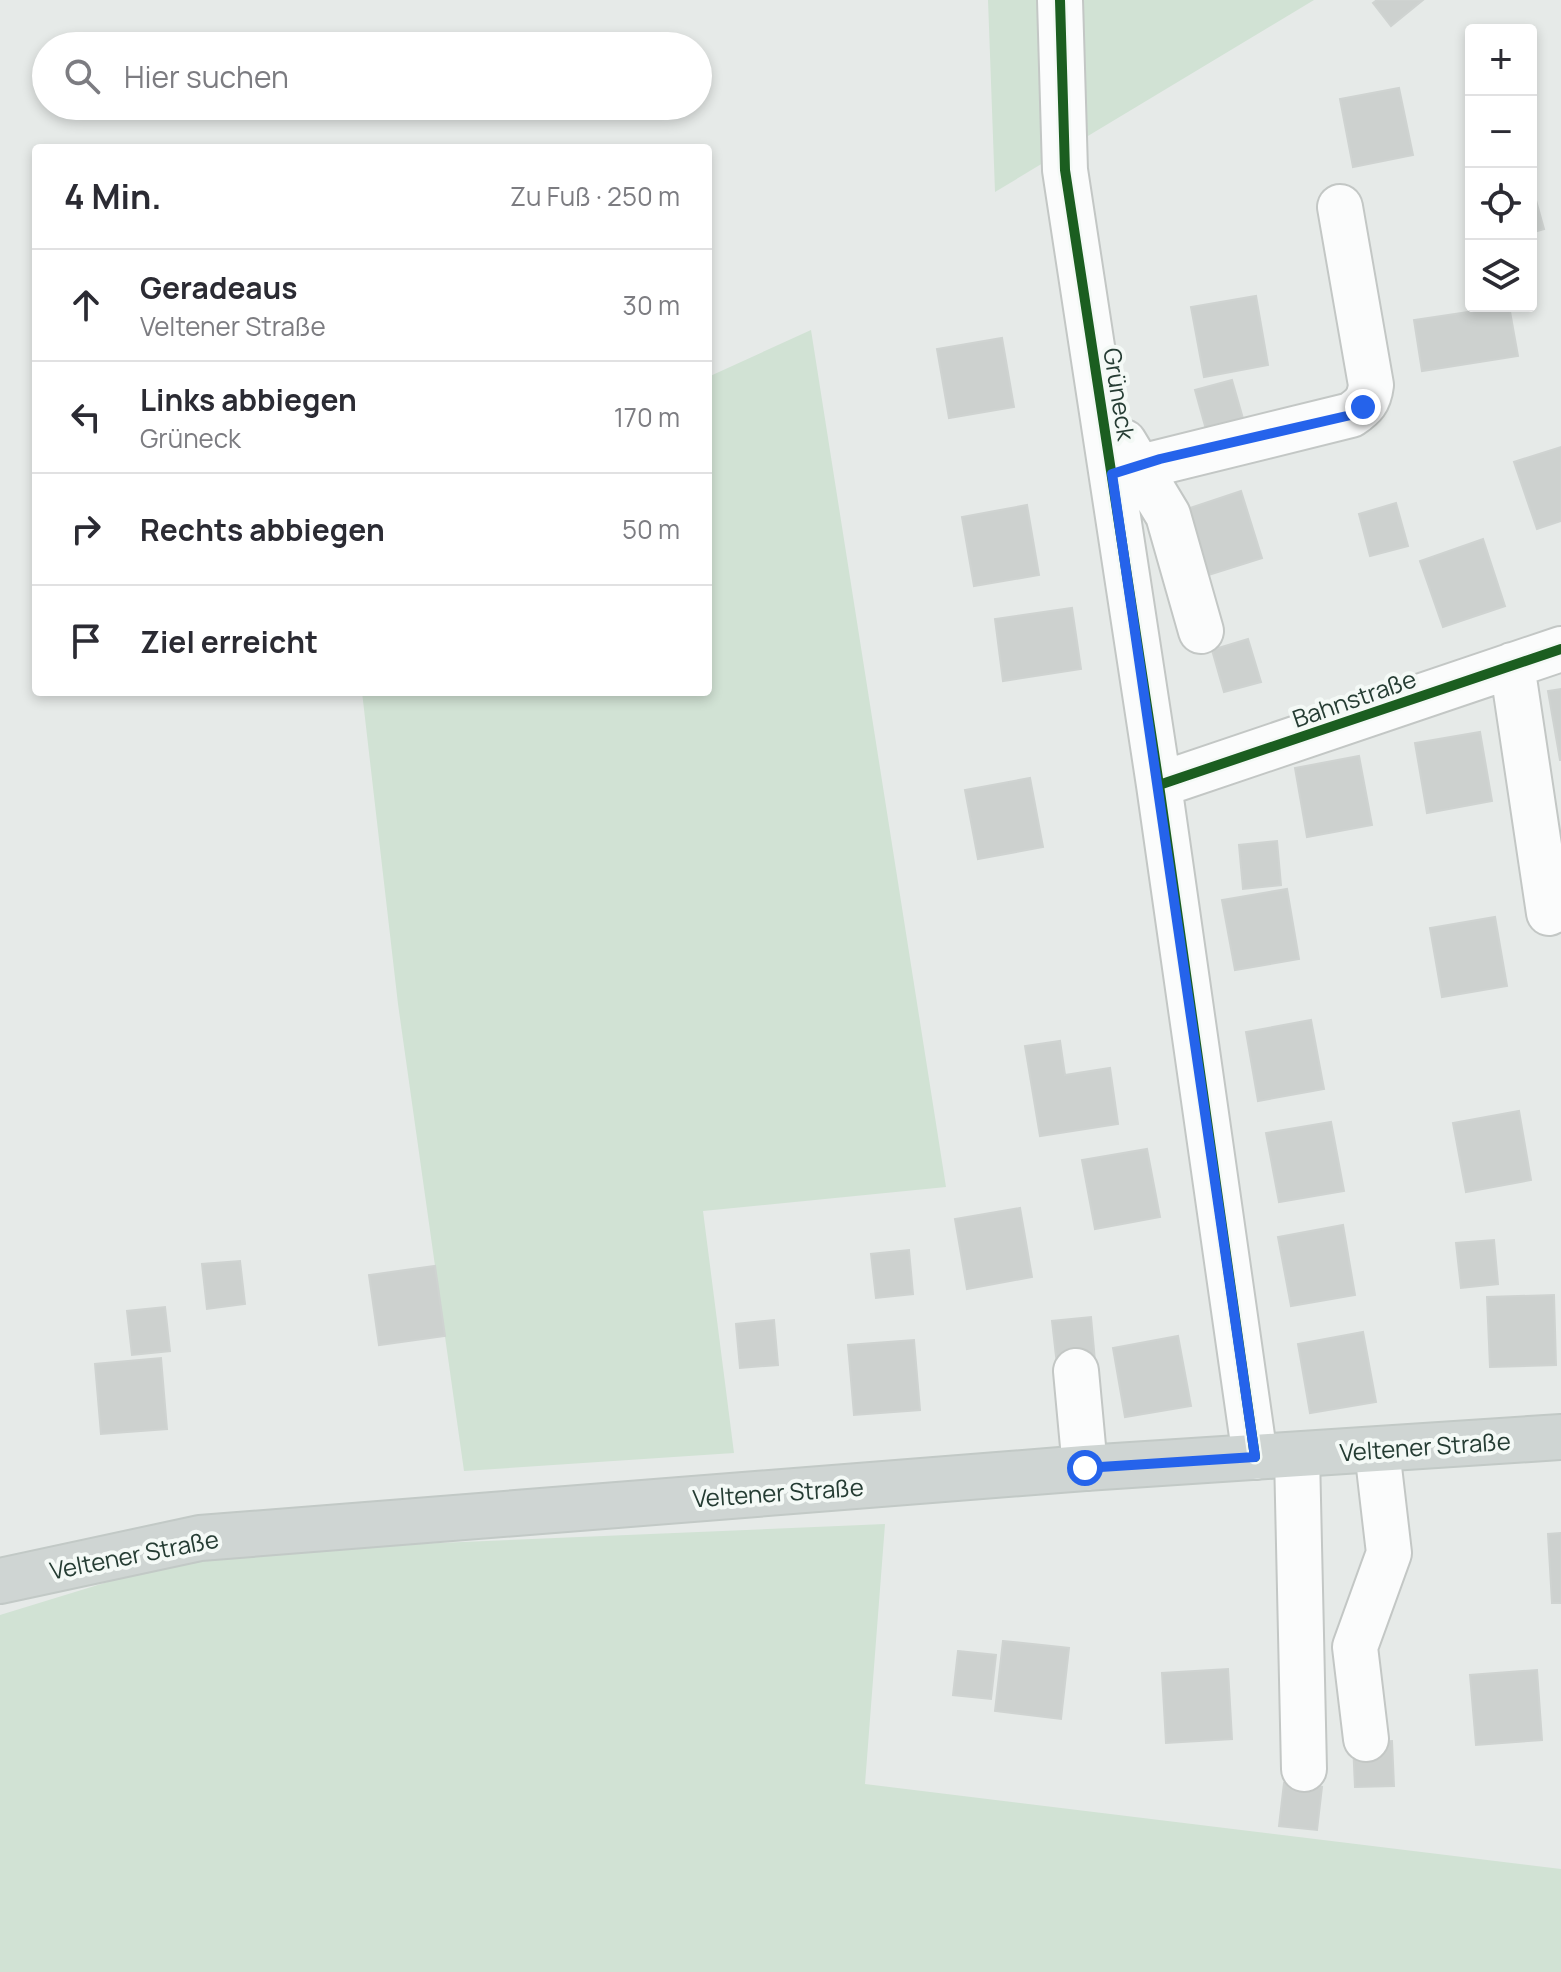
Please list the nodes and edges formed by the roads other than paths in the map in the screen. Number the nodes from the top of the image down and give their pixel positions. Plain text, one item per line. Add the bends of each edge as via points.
1 (1060, 0) edge
2 (1340, 207) dead end
3 (1126, 471) junction
4 (1201, 631) dead end
5 (1561, 649) edge
6 (1512, 665) junction
7 (1159, 785) junction
8 (1549, 913) dead end
9 (1076, 1371) dead end
10 (1561, 1437) edge
11 (1377, 1450) junction
12 (1276, 1456) junction
13 (1085, 1468) junction
14 (0, 1581) edge
15 (1366, 1739) dead end
16 (1304, 1769) dead end

1 - 3 street, Grüneck via 1065,170 1101,406
2 - 3 street via 1371,385 1363,407 1351,415
3 - 4 street via 1168,515
3 - 7 street, Grüneck
5 - 6 street, Bahnstraße
6 - 7 street, Bahnstraße
6 - 8 street
7 - 12 street, Grüneck
9 - 13 street
10 - 11 main road, Veltener Straße
11 - 12 main road, Veltener Straße
11 - 15 street via 1389,1553 1355,1647
12 - 13 main road, Veltener Straße
12 - 16 street, Grüneck
13 - 14 main road, Veltener Straße via 200,1538

